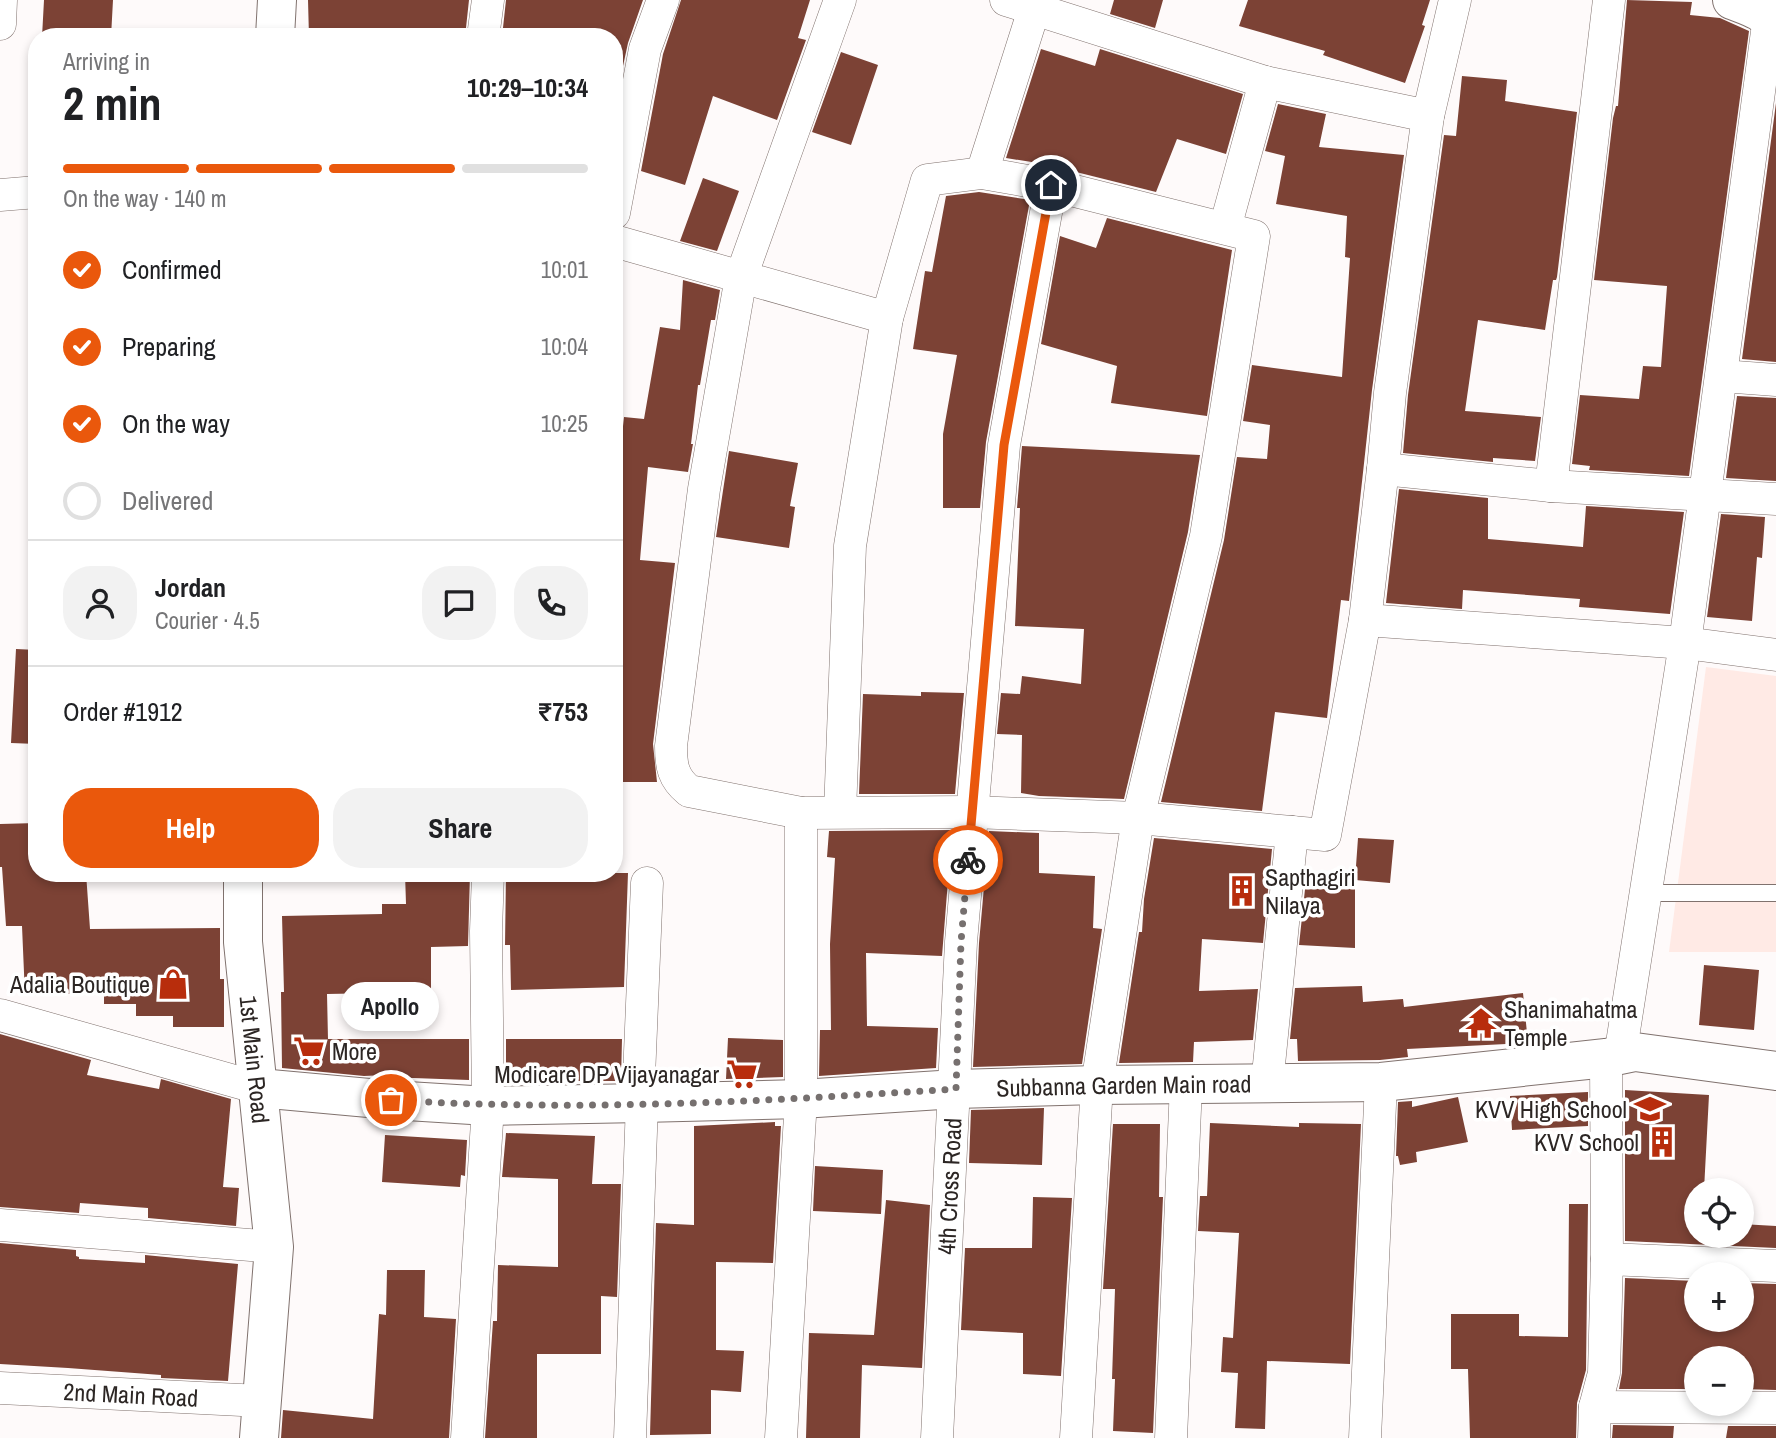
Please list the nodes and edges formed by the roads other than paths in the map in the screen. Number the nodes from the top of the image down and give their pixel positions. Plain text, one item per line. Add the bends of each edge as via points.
1 (1, 0) edge
2 (276, 0) edge
3 (488, 0) edge
4 (663, 0) edge
5 (840, 0) edge
6 (1455, 0) edge
7 (1609, 0) edge
8 (1026, 3) edge
9 (1759, 11) edge
10 (0, 24) edge
11 (275, 28) edge
12 (484, 28) edge
13 (1265, 82) junction
14 (1428, 116) junction
15 (623, 166) edge
16 (982, 173) junction
17 (1051, 185) junction
18 (28, 193) edge
19 (0, 195) edge
20 (1225, 229) junction
21 (623, 244) edge
22 (741, 277) junction
23 (887, 318) junction
24 (1722, 376) junction
25 (1776, 380) edge
26 (1383, 469) junction
27 (1551, 485) junction
28 (1705, 494) junction
29 (1776, 499) edge
30 (1364, 620) junction
31 (1685, 643) junction
32 (1776, 655) edge
33 (840, 811) junction
34 (971, 811) junction
35 (801, 813) junction
36 (1138, 818) junction
37 (1292, 832) junction
38 (243, 882) edge
39 (488, 882) edge
40 (647, 883) dead end
41 (1776, 892) edge
42 (1646, 893) junction
43 (0, 1015) edge
44 (1613, 1057) junction
45 (1776, 1071) edge
46 (1381, 1083) junction
47 (1097, 1085) junction
48 (1186, 1085) junction
49 (1267, 1085) junction
50 (259, 1088) junction
51 (956, 1089) junction
52 (801, 1099) junction
53 (642, 1103) junction
54 (488, 1106) junction
55 (0, 1225) edge
56 (274, 1247) junction
57 (1607, 1259) junction
58 (1776, 1266) edge
59 (0, 1388) edge
60 (1595, 1407) junction
61 (1776, 1408) edge
62 (261, 1420) edge
63 (467, 1438) edge
64 (630, 1438) edge
65 (781, 1438) edge
66 (937, 1438) edge
67 (1076, 1438) edge
68 (1171, 1438) edge
69 (1365, 1438) edge
70 (1594, 1438) edge

1 - 10 street
2 - 11 street
3 - 12 street
4 - 15 street via 645,50
5 - 22 street
6 - 14 street
7 - 27 street
8 - 13 street
8 - 16 street
9 - 24 street
13 - 14 street
13 - 20 street
14 - 26 street
16 - 17 street
16 - 23 street via 927,180
17 - 20 street
17 - 34 street, 4th Cross Road via 1004,445
18 - 19 street
20 - 36 street via 1254,236 1206,536
21 - 22 street
22 - 23 street
22 - 35 street via 704,489 671,768 678,783 689,791
23 - 33 street via 850,546
24 - 25 street
24 - 28 street
26 - 27 street
26 - 30 street
27 - 28 street
28 - 29 street
28 - 31 street
30 - 31 street
30 - 37 street via 1325,835
31 - 32 street
31 - 42 street
33 - 34 street
33 - 35 street
34 - 36 street
34 - 51 street, 4th Cross Road
35 - 52 street
36 - 37 street
36 - 47 street
37 - 49 street
38 - 50 street, 1st Main Road via 243,942
39 - 54 street
40 - 53 street via 639,1077
41 - 42 lane
42 - 44 street
43 - 50 street
44 - 45 street, Subbanna Garden Main road via 1635,1052
44 - 46 street, Subbanna Garden Main road
44 - 57 street
46 - 49 street, Subbanna Garden Main road
46 - 69 street
47 - 48 street, Subbanna Garden Main road
47 - 51 street, Subbanna Garden Main road
47 - 67 street
48 - 49 street, Subbanna Garden Main road
48 - 68 street
50 - 54 street, Subbanna Garden Main road
50 - 56 street, 1st Main Road
51 - 52 street, Subbanna Garden Main road
51 - 66 street, 4th Cross Road
52 - 53 street, Subbanna Garden Main road
52 - 65 street
53 - 54 street, Subbanna Garden Main road
53 - 64 street
54 - 63 street
55 - 56 street
56 - 62 street, 1st Main Road
57 - 58 street
57 - 60 street via 1604,1373
59 - 62 street, 2nd Main Road
60 - 61 street
60 - 70 street

